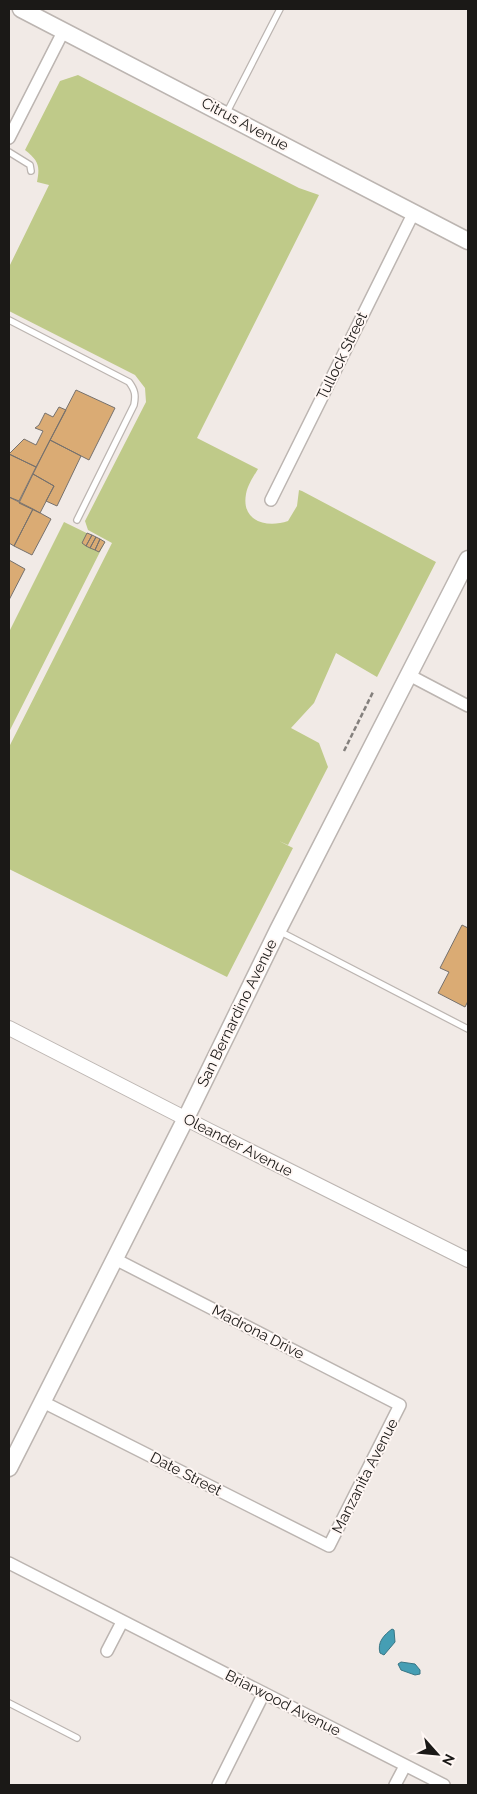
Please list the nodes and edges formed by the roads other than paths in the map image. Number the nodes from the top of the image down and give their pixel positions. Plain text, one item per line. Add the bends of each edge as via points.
1 (21, 9) edge
2 (280, 9) edge
3 (64, 30) junction
4 (226, 114) junction
5 (9, 138) edge
6 (9, 152) edge
7 (32, 171) dead end
8 (414, 212) junction
9 (468, 240) edge
10 (9, 320) edge
11 (270, 500) dead end
12 (77, 520) dead end
13 (468, 559) edge
14 (409, 676) junction
15 (468, 706) edge
16 (278, 930) junction
17 (9, 1028) edge
18 (468, 1029) edge
19 (186, 1118) junction
20 (115, 1259) junction
21 (468, 1260) edge
22 (43, 1402) junction
23 (400, 1405) joint
24 (9, 1468) edge
25 (330, 1546) joint
26 (9, 1562) edge
27 (122, 1622) junction
28 (107, 1651) dead end
29 (264, 1693) junction
30 (9, 1703) edge
31 (77, 1738) dead end
32 (405, 1766) junction
33 (218, 1785) edge
34 (395, 1785) edge
35 (444, 1785) edge

1 - 3 main road, Citrus Avenue
2 - 4 lane
3 - 4 main road, Citrus Avenue
3 - 5 street
4 - 8 main road, Citrus Avenue
6 - 7 lane via 30,165
8 - 9 main road, Citrus Avenue
8 - 11 street, Tullock Street
10 - 12 lane via 129,382 135,389 134,405
13 - 14 main road, San Bernardino Avenue
14 - 15 street
14 - 16 main road, San Bernardino Avenue
16 - 18 lane
16 - 19 main road, San Bernardino Avenue
17 - 19 street, Oleander Avenue
19 - 20 main road, San Bernardino Avenue
19 - 21 street, Oleander Avenue
20 - 22 main road, San Bernardino Avenue
20 - 23 street, Madrona Drive
22 - 24 main road, San Bernardino Avenue
22 - 25 street, Date Street
23 - 25 street, Manzanita Avenue
26 - 27 street, Briarwood Avenue
27 - 28 street
27 - 29 street, Briarwood Avenue
29 - 32 street, Briarwood Avenue
29 - 33 street
30 - 31 lane
32 - 34 street
32 - 35 street, Briarwood Avenue

